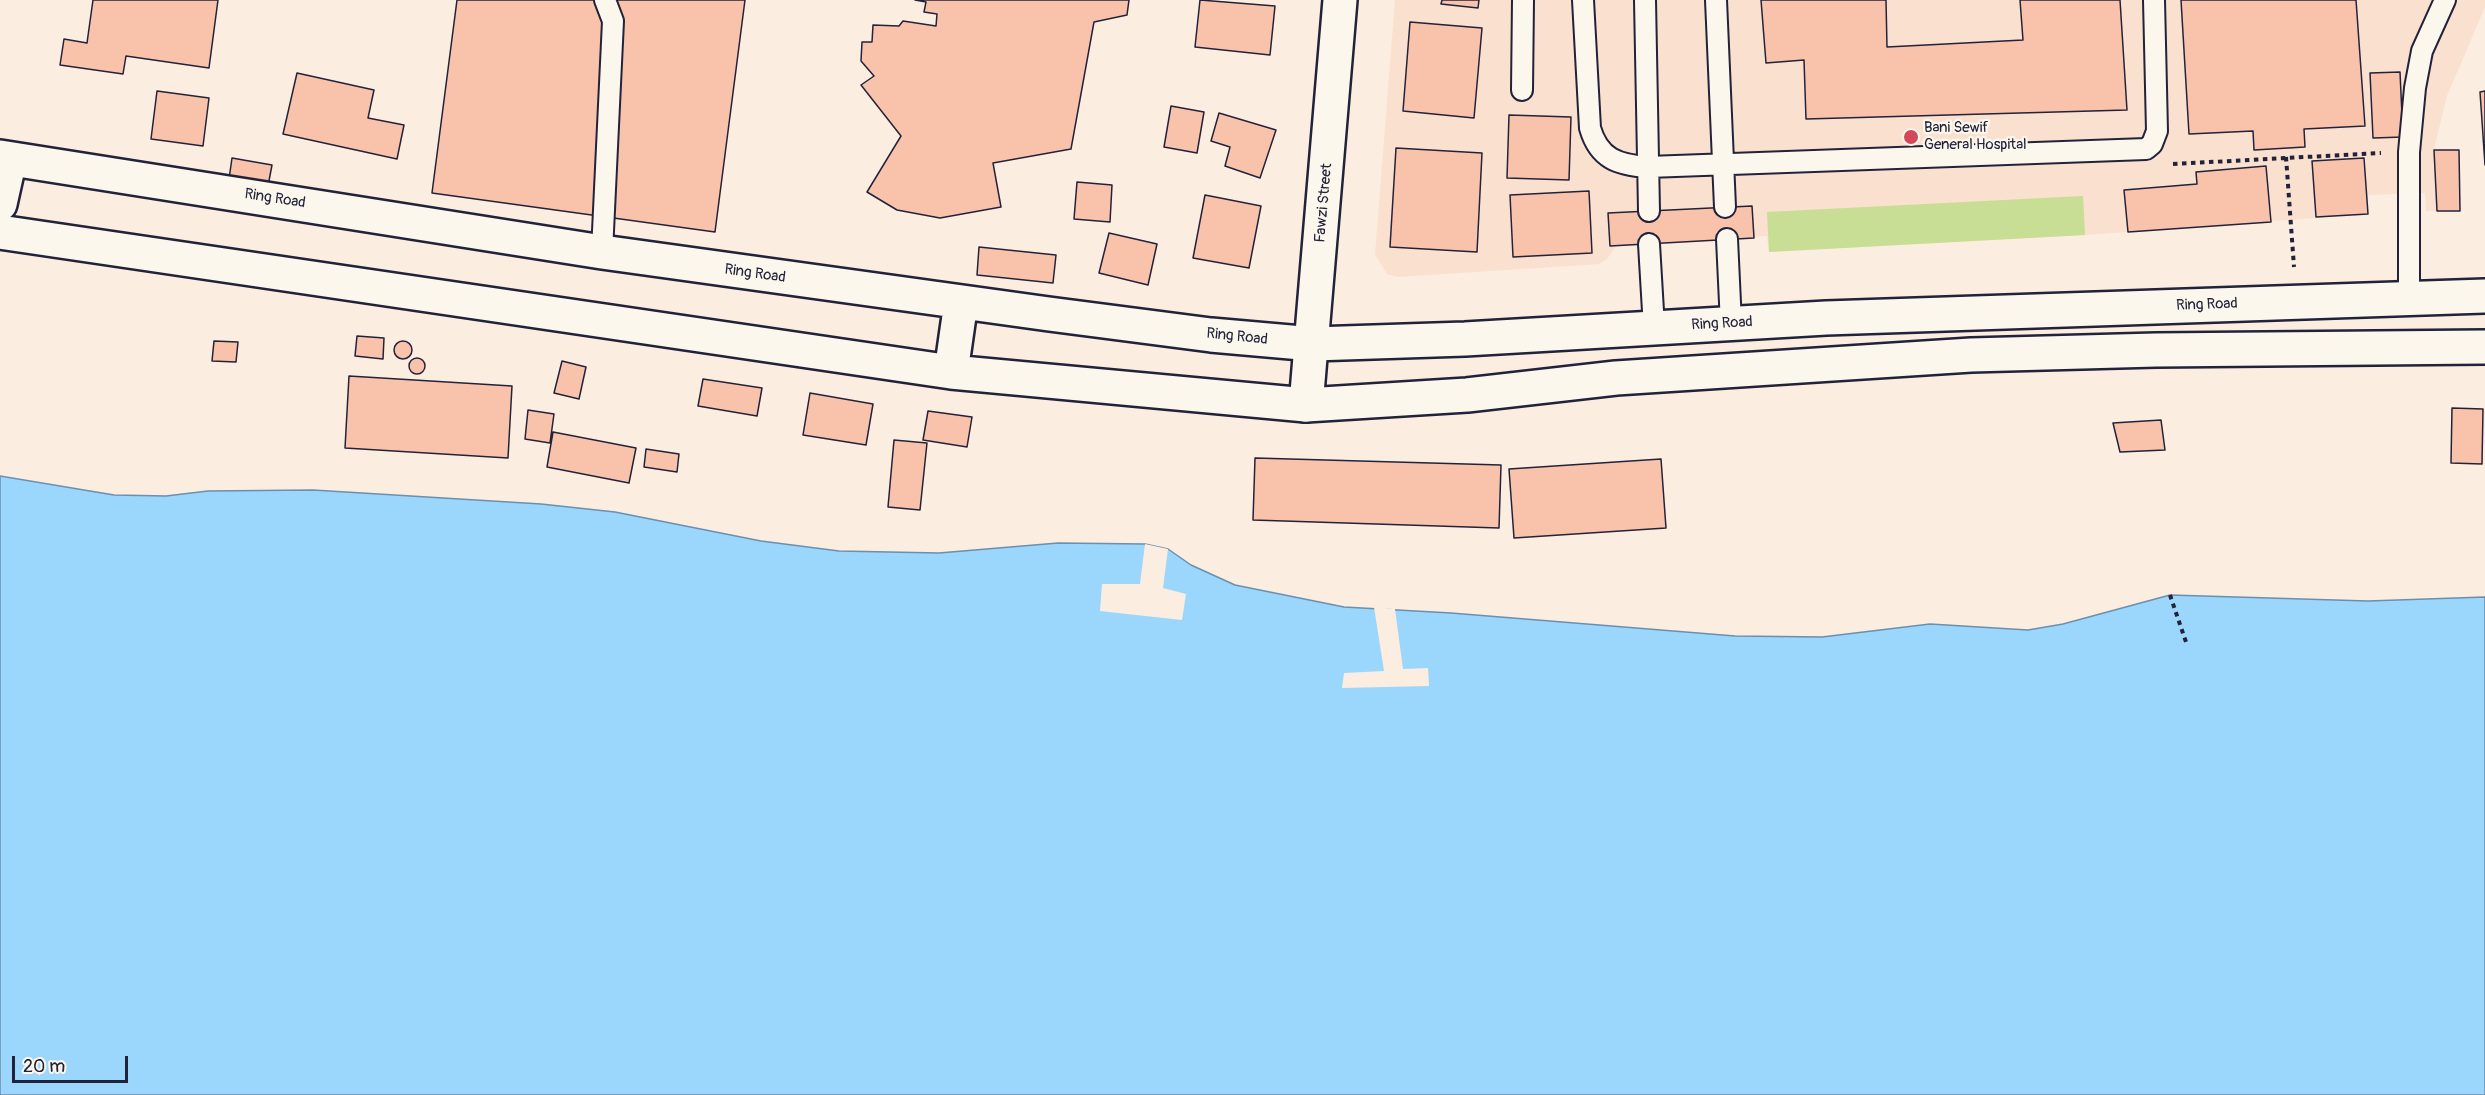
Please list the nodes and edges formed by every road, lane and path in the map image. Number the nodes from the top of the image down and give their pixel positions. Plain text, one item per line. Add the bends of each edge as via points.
1 (605, 0) edge
2 (1340, 0) edge
3 (1523, 0) edge
4 (1583, 0) edge
5 (1645, 0) edge
6 (1716, 0) edge
7 (2154, 0) edge
8 (2445, 0) edge
9 (1522, 90) dead end
10 (2139, 151) junction
11 (2409, 152) junction
12 (4, 153) edge
13 (2286, 157) junction
14 (1722, 166) junction
15 (1648, 167) junction
16 (0, 204) edge
17 (1725, 207) dead end
18 (1649, 211) dead end
19 (0, 232) edge
20 (1727, 239) dead end
21 (1649, 244) dead end
22 (602, 252) junction
23 (2485, 296) edge
24 (2409, 298) junction
25 (961, 302) junction
26 (2296, 302) junction
27 (1731, 324) junction
28 (1654, 328) junction
29 (1312, 344) junction
30 (2485, 346) edge
31 (951, 372) junction
32 (1306, 405) junction
33 (2170, 595) dead end
34 (2186, 642) dead end

1 - 22 lane via 613,21
2 - 29 main road, Fawzi Street
3 - 9 lane
4 - 15 lane via 1593,140 1608,158 1619,164
5 - 15 lane
6 - 14 lane
7 - 10 lane via 2157,131 2152,144
8 - 11 lane via 2419,64
10 - 13 path via 2169,164
10 - 14 lane
11 - 13 path
11 - 24 lane
12 - 16 main road
12 - 22 main road, Ring Road
13 - 26 path
14 - 15 lane
14 - 17 lane
15 - 18 lane
19 - 31 main road
20 - 27 lane
21 - 28 lane
22 - 25 main road, Ring Road
23 - 24 main road, Ring Road
24 - 26 main road, Ring Road
25 - 29 main road, Ring Road via 1210,335
25 - 31 main road
26 - 27 main road, Ring Road
27 - 28 main road, Ring Road
28 - 29 main road, Ring Road
29 - 32 main road, Fawzi Street
30 - 32 main road via 1971,355
31 - 32 main road
33 - 34 path

